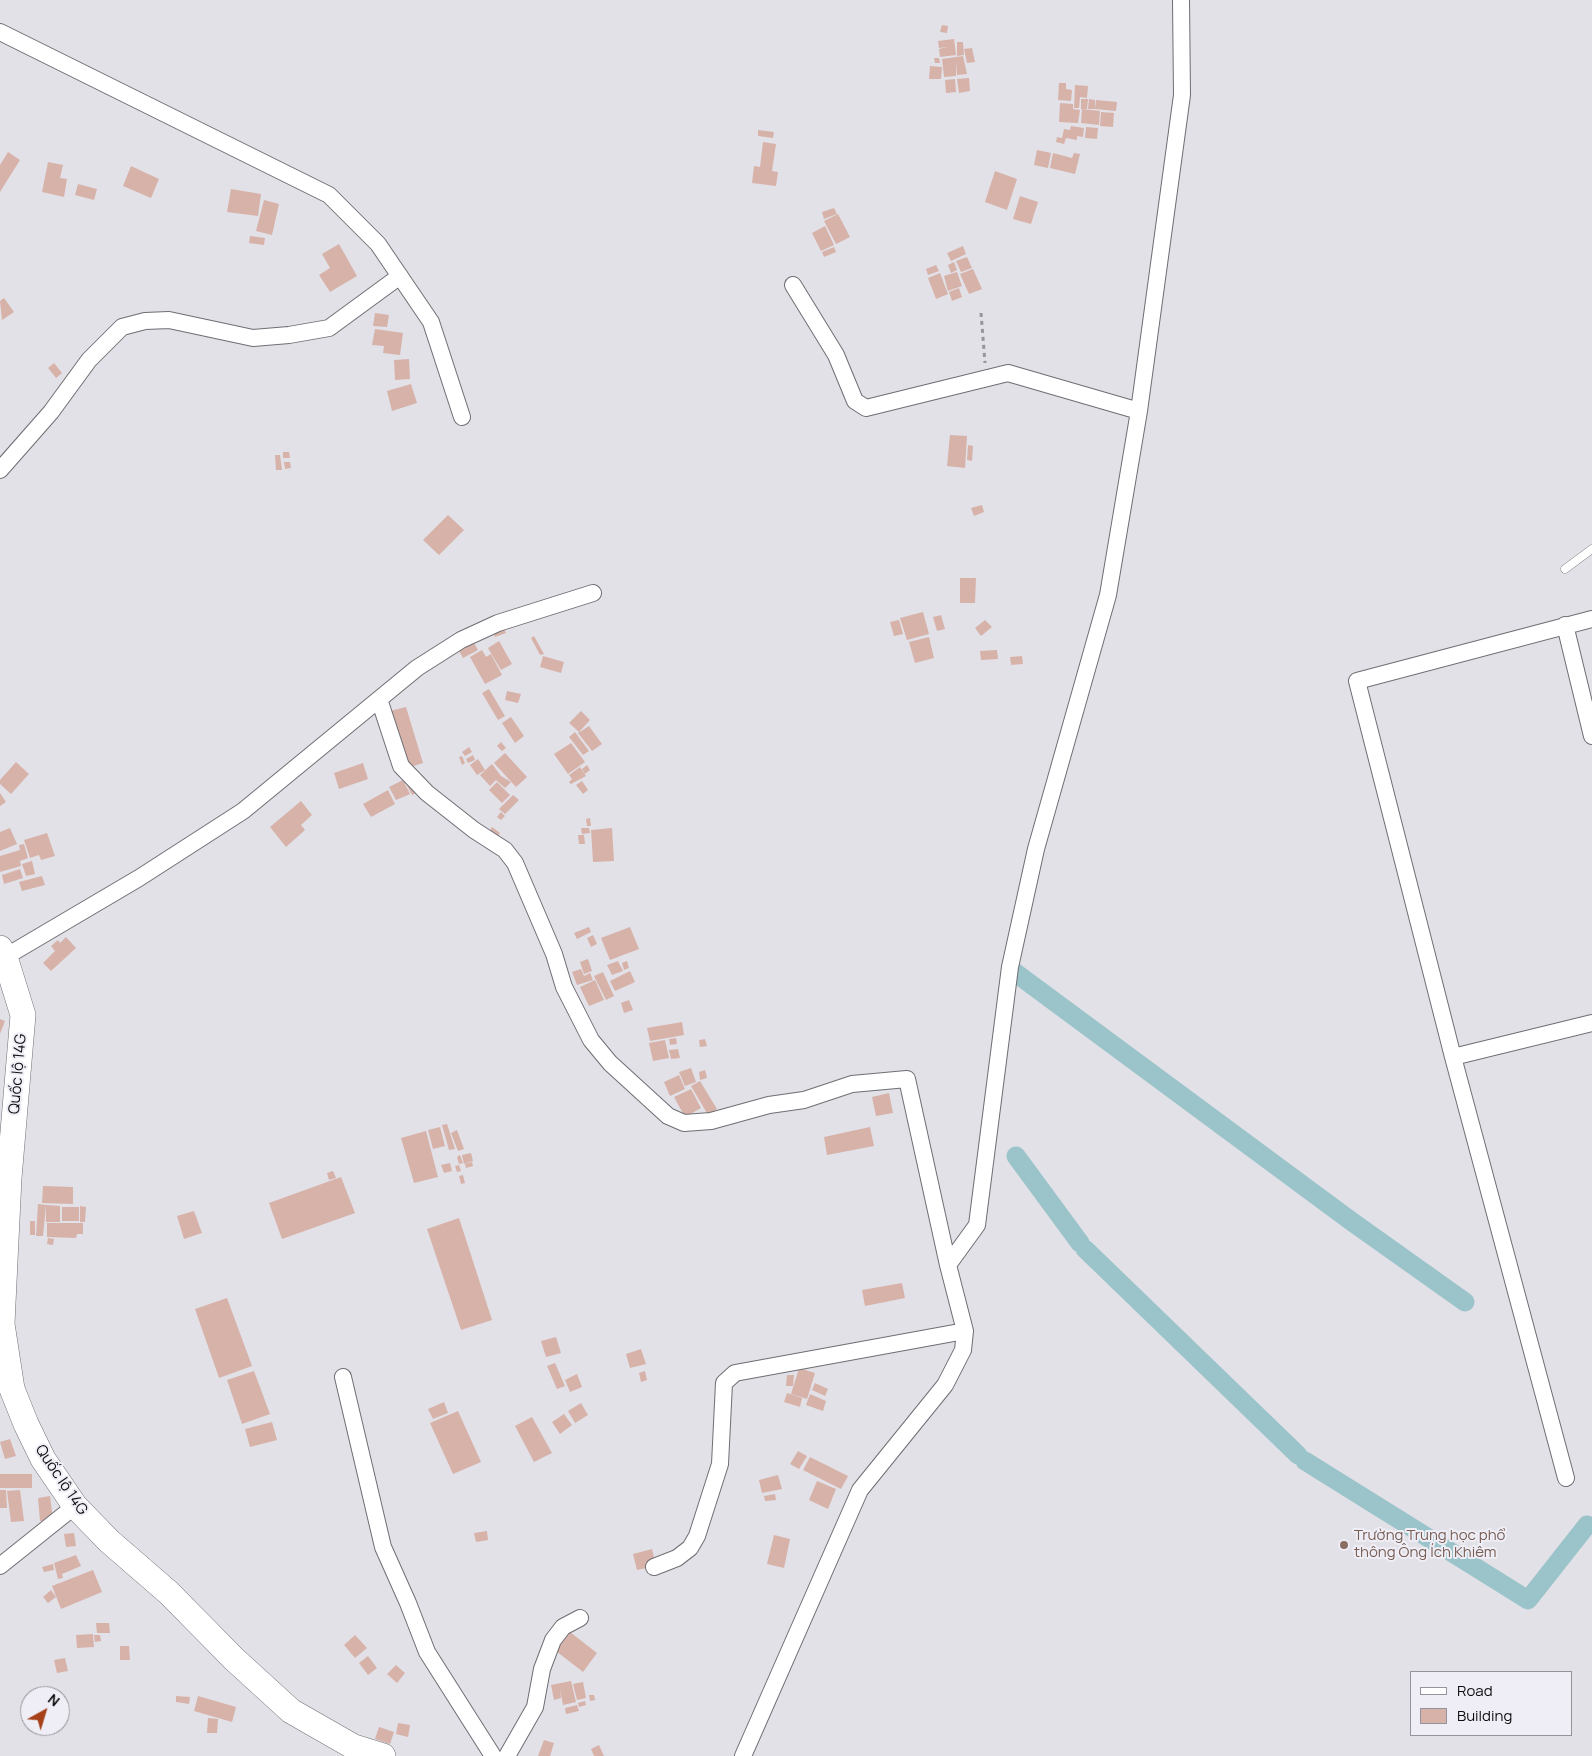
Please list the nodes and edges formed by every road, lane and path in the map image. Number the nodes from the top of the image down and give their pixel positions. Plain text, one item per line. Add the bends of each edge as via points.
1 (1181, 0) edge
2 (0, 32) edge
3 (400, 276) junction
4 (793, 286) dead end
5 (981, 313) dead end
6 (986, 378) junction
7 (1139, 411) junction
8 (462, 417) dead end
9 (0, 470) edge
10 (1592, 548) edge
11 (1565, 569) dead end
12 (593, 593) dead end
13 (1592, 619) edge
14 (1565, 625) junction
15 (379, 700) junction
16 (1592, 736) edge
17 (3, 952) edge
18 (1592, 1023) edge
19 (1453, 1056) junction
20 (948, 1265) junction
21 (965, 1331) junction
22 (343, 1377) dead end
23 (1566, 1478) dead end
24 (75, 1506) junction
25 (0, 1566) edge
26 (654, 1568) dead end
27 (580, 1618) dead end
28 (383, 1756) edge
29 (493, 1756) edge
30 (507, 1756) edge
31 (743, 1756) edge

1 - 7 street via 1182,96
2 - 3 street via 328,195 378,244
3 - 8 street via 431,322
3 - 9 street via 330,328 253,338 169,320 145,321 122,327 90,360
4 - 6 street via 836,355 860,406 866,408
5 - 6 path
6 - 7 street via 1008,373
7 - 20 street via 1108,595 1036,849 1010,967 977,1225
10 - 11 lane
12 - 15 street via 498,623 461,640 417,668
13 - 14 street
14 - 16 street
14 - 19 street via 1357,681
15 - 17 street via 243,811 139,878
15 - 20 street via 400,766 427,793 505,850 515,863 554,954 564,987 591,1040 610,1063 668,1116 684,1123 711,1121 769,1105 804,1100 852,1084 907,1079
17 - 24 main road, Quốc lộ 14G via 23,1015 9,1178 2,1324 12,1389 26,1424 43,1459
18 - 19 street
19 - 23 street
20 - 21 street
21 - 26 street via 735,1373 724,1383 720,1464 697,1536 690,1548
21 - 31 street via 963,1350 944,1385 853,1502
22 - 29 street via 383,1547 427,1652
24 - 25 street
24 - 28 main road, Quốc lộ 14G via 291,1711 354,1747
27 - 30 street via 562,1627 553,1640 542,1669 535,1707

